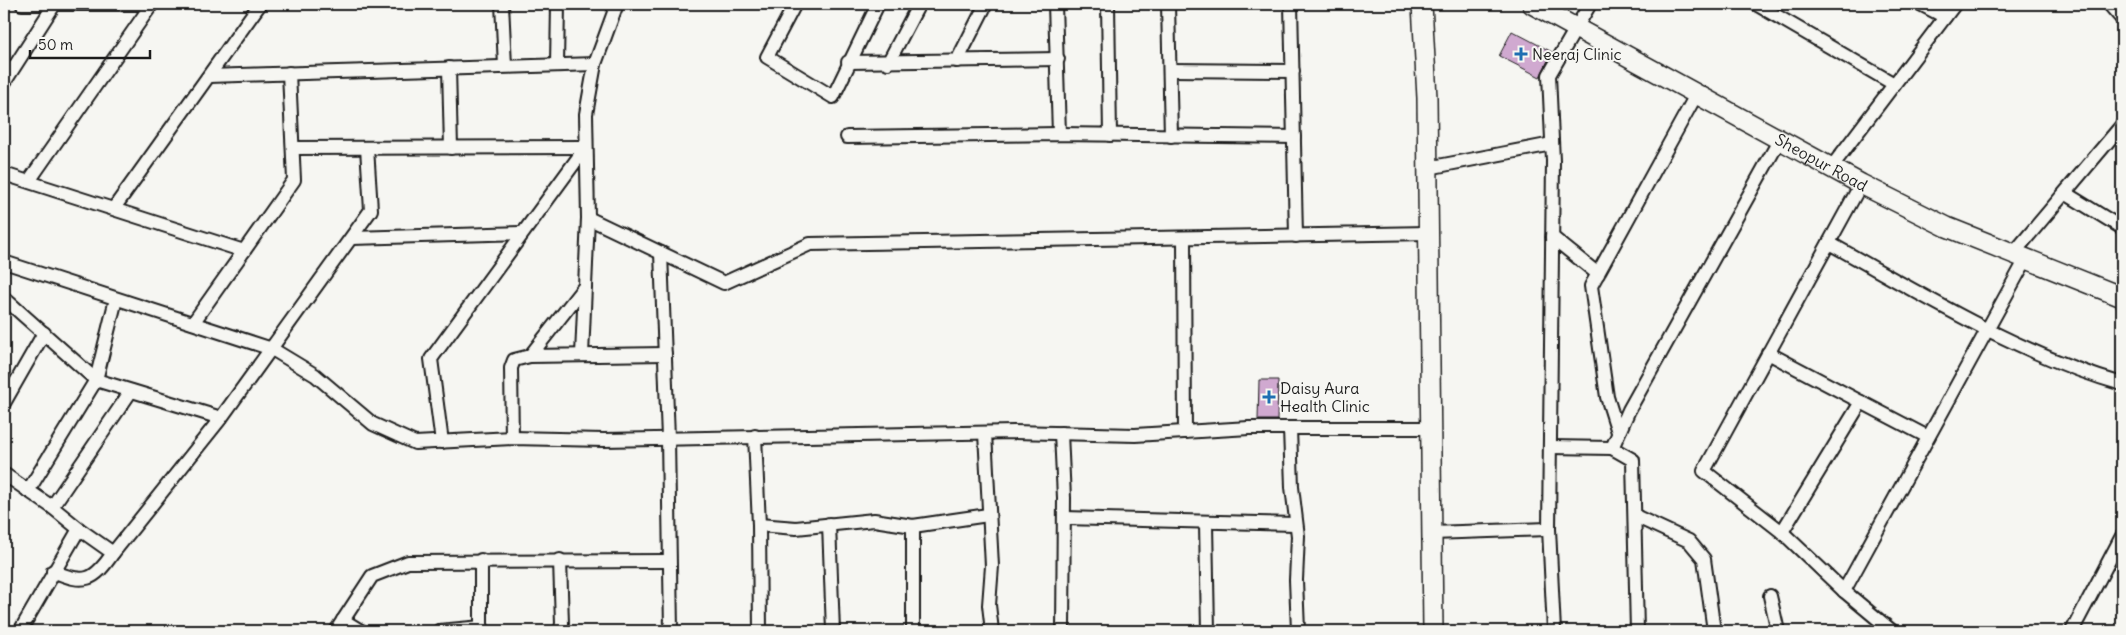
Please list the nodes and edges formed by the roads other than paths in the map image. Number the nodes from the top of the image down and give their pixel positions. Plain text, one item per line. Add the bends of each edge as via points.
1 (22, 4) edge
2 (145, 4) edge
3 (152, 4) edge
4 (260, 4) edge
5 (502, 4) edge
6 (558, 4) edge
7 (617, 4) edge
8 (795, 4) edge
9 (878, 4) edge
10 (920, 4) edge
11 (986, 4) edge
12 (1055, 4) edge
13 (1108, 4) edge
14 (1168, 4) edge
15 (1292, 4) edge
16 (1422, 4) edge
17 (1532, 4) edge
18 (1590, 4) edge
19 (1756, 4) edge
20 (1920, 4) edge
21 (1956, 4) edge
22 (2109, 4) edge
23 (54, 5) edge
24 (1945, 18) junction
25 (2122, 19) edge
26 (1576, 28) junction
27 (1058, 59) junction
28 (848, 62) junction
29 (957, 62) junction
30 (888, 63) junction
31 (595, 64) junction
32 (557, 65) junction
33 (504, 66) junction
34 (449, 68) junction
35 (1170, 70) junction
36 (1292, 71) junction
37 (289, 73) junction
38 (209, 76) junction
39 (4, 83) edge
40 (1894, 84) junction
41 (1696, 95) junction
42 (2122, 125) edge
43 (1059, 134) junction
44 (1110, 135) junction
45 (1171, 136) junction
46 (847, 137) dead end
47 (1294, 137) junction
48 (1779, 141) junction
49 (1552, 144) junction
50 (586, 147) junction
51 (293, 148) junction
52 (367, 148) junction
53 (451, 148) junction
54 (1428, 168) junction
55 (1830, 169) junction
56 (4, 174) edge
57 (29, 181) junction
58 (1861, 184) junction
59 (2065, 193) junction
60 (114, 208) junction
61 (588, 218) junction
62 (2122, 228) edge
63 (521, 233) junction
64 (1428, 233) junction
65 (1296, 236) junction
66 (1552, 237) junction
67 (352, 238) junction
68 (1184, 238) junction
69 (1829, 243) junction
70 (244, 251) junction
71 (660, 253) junction
72 (2020, 256) junction
73 (4, 262) edge
74 (1598, 274) junction
75 (585, 286) junction
76 (4, 298) edge
77 (2122, 298) edge
78 (116, 299) junction
79 (193, 323) junction
80 (1987, 330) junction
81 (44, 334) junction
82 (272, 349) junction
83 (1768, 353) junction
84 (664, 354) junction
85 (582, 355) junction
86 (530, 356) junction
87 (96, 380) junction
88 (2122, 384) edge
89 (131, 391) junction
90 (1861, 402) junction
91 (4, 403) edge
92 (221, 418) junction
93 (1290, 428) junction
94 (1431, 428) junction
95 (1185, 432) junction
96 (1618, 432) junction
97 (985, 433) junction
98 (1062, 433) junction
99 (755, 436) junction
100 (1928, 437) junction
101 (512, 438) junction
102 (668, 438) junction
103 (442, 442) junction
104 (1550, 447) junction
105 (1612, 448) junction
106 (4, 474) edge
107 (28, 491) junction
108 (52, 508) junction
109 (988, 515) junction
110 (1636, 516) junction
111 (1064, 518) junction
112 (829, 524) junction
113 (1206, 524) junction
114 (1296, 524) junction
115 (760, 525) junction
116 (913, 526) junction
117 (79, 529) junction
118 (1549, 529) junction
119 (1782, 532) junction
120 (1432, 533) junction
121 (2122, 536) edge
122 (113, 553) junction
123 (481, 560) junction
124 (560, 560) junction
125 (668, 561) junction
126 (53, 571) junction
127 (1844, 591) junction
128 (1770, 596) dead end
129 (339, 626) edge
130 (481, 629) edge
131 (20, 631) edge
132 (361, 631) edge
133 (439, 631) edge
134 (560, 631) edge
135 (670, 631) edge
136 (760, 631) edge
137 (833, 631) edge
138 (913, 631) edge
139 (992, 631) edge
140 (1063, 631) edge
141 (1208, 631) edge
142 (1298, 631) edge
143 (1433, 631) edge
144 (1554, 631) edge
145 (1637, 631) edge
146 (1714, 631) edge
147 (1778, 631) edge
148 (1892, 631) edge
149 (2072, 631) edge

1 - 23 street
2 - 23 street
3 - 57 street
4 - 38 street
5 - 33 street
6 - 32 street
7 - 31 street
8 - 28 street via 767,57 833,97
9 - 28 street
10 - 30 street
11 - 29 street
12 - 27 street
13 - 44 street
14 - 35 street
15 - 36 street
16 - 54 street
17 - 26 street, Sheopur Road
18 - 26 street
19 - 40 street
20 - 24 street
21 - 24 street
22 - 25 street
23 - 39 street
24 - 40 street
26 - 41 street, Sheopur Road
26 - 49 street via 1549,75
27 - 29 street
27 - 43 street
28 - 30 street
29 - 30 street
31 - 32 street
31 - 50 street via 586,114
32 - 33 street
33 - 34 street
34 - 37 street
34 - 53 street
35 - 36 street
35 - 45 street
36 - 47 street
37 - 38 street
37 - 51 street
38 - 60 street
40 - 55 street
41 - 48 street, Sheopur Road
41 - 74 street
42 - 59 street
43 - 44 street
43 - 46 street
44 - 45 street
45 - 47 street
47 - 65 street
48 - 55 street, Sheopur Road
48 - 96 street
49 - 54 street
49 - 66 street
50 - 53 street
50 - 61 street
50 - 63 street
51 - 52 street
51 - 70 street via 294,180
52 - 53 street
52 - 67 street via 372,210
54 - 64 street
55 - 58 street, Sheopur Road
56 - 57 street
57 - 60 street
58 - 69 street
58 - 72 street, Sheopur Road via 1947,227
59 - 62 street
59 - 72 street
60 - 70 street
61 - 71 street
61 - 75 street
63 - 67 street
63 - 103 street via 431,359
64 - 65 street
64 - 94 street
65 - 68 street
66 - 74 street
66 - 104 street
67 - 82 street
68 - 71 street via 810,244 724,283
68 - 95 street
69 - 80 street
69 - 83 street
70 - 79 street
71 - 84 street
72 - 77 street, Sheopur Road
72 - 80 street
73 - 78 street
74 - 96 street via 1591,286 1607,397
75 - 85 street
75 - 86 street
76 - 81 street
78 - 79 street
78 - 87 street
79 - 82 street
80 - 88 street via 2085,374
80 - 100 street
81 - 87 street
81 - 91 street
82 - 92 street
82 - 103 street via 315,375 373,424 415,443
83 - 90 street
83 - 119 street via 1704,471
84 - 85 street
84 - 102 street
85 - 86 street
86 - 101 street via 514,360 511,368
87 - 89 street
87 - 107 street
89 - 92 street
89 - 108 street
90 - 100 street
90 - 119 street
92 - 122 street
93 - 94 street
93 - 95 street
93 - 114 street
94 - 120 street
95 - 98 street via 1135,435
96 - 105 street
97 - 98 street
97 - 99 street
97 - 109 street
98 - 111 street
99 - 102 street
99 - 115 street
100 - 127 street
101 - 102 street
101 - 103 street
102 - 125 street
104 - 105 street
104 - 118 street
105 - 110 street via 1633,460
106 - 107 street
107 - 108 street
108 - 117 street
109 - 116 street
109 - 139 street
110 - 145 street
110 - 146 street via 1689,541 1704,559
111 - 113 street via 1182,520
111 - 140 street
112 - 115 street via 796,528
112 - 116 street via 874,520
112 - 137 street
113 - 114 street via 1232,521
113 - 141 street
114 - 142 street
115 - 136 street
116 - 138 street
117 - 122 street
117 - 126 street
118 - 120 street
118 - 144 street
119 - 127 street
120 - 143 street
121 - 149 street
122 - 126 street via 95,576 82,580
123 - 124 street
123 - 129 street via 408,562 372,576
123 - 130 street
124 - 125 street
124 - 134 street
125 - 135 street
126 - 131 street
127 - 148 street
128 - 147 street
129 - 132 street
130 - 133 street

